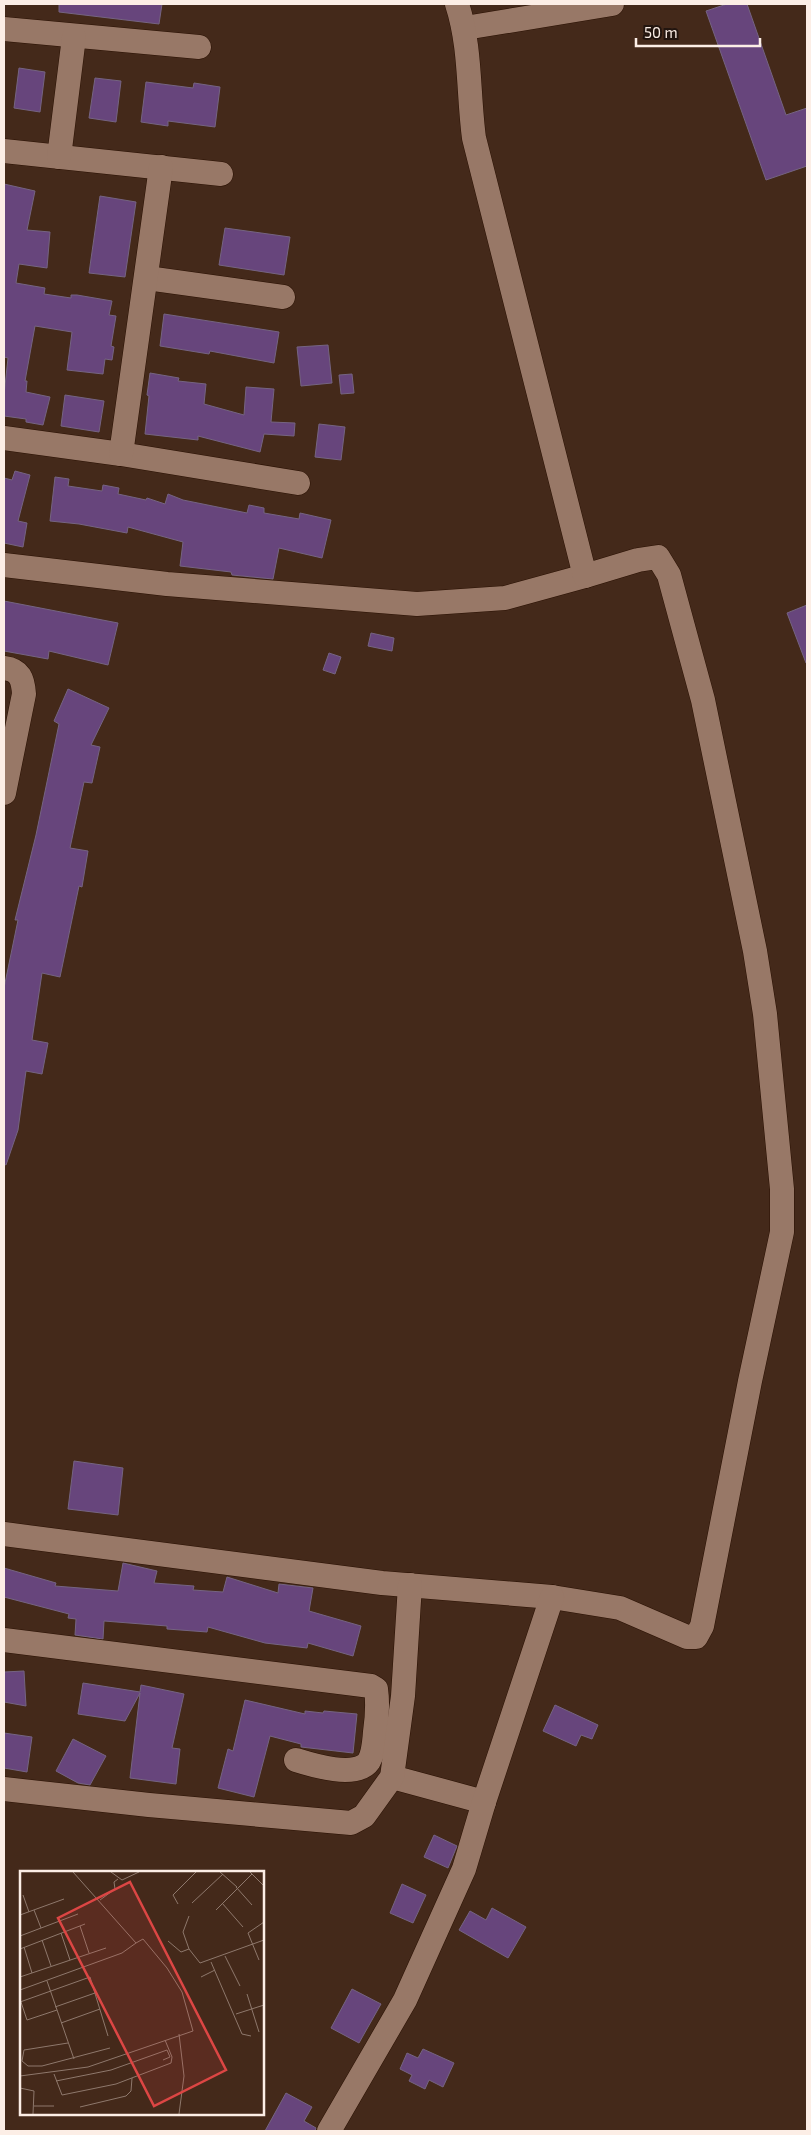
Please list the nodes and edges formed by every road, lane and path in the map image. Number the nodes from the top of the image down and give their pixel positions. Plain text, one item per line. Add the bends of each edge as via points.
1 (457, 4) edge
2 (612, 4) edge
3 (465, 28) junction
4 (4, 29) edge
5 (74, 37) junction
6 (199, 47) dead end
7 (4, 151) edge
8 (59, 157) junction
9 (161, 167) junction
10 (221, 174) dead end
11 (147, 278) junction
12 (283, 297) dead end
13 (4, 438) edge
14 (121, 454) junction
15 (298, 483) dead end
16 (4, 565) edge
17 (585, 576) junction
18 (4, 668) edge
19 (4, 793) edge
20 (4, 1534) edge
21 (410, 1585) junction
22 (552, 1597) junction
23 (4, 1640) edge
24 (296, 1760) dead end
25 (392, 1777) junction
26 (4, 1789) edge
27 (484, 1802) junction
28 (329, 2131) edge

1 - 3 street
2 - 3 street
3 - 17 street via 474,138
4 - 5 street
5 - 6 street
5 - 8 street
7 - 8 street
8 - 9 street
9 - 10 street
9 - 11 street
11 - 12 street
11 - 14 street
13 - 14 street
14 - 15 street
16 - 17 street via 166,584 417,604 505,598
17 - 22 street via 658,557 669,575 703,700 755,951 777,1136 782,1232 702,1626 696,1637 687,1637 620,1608
18 - 19 street via 18,673 23,681 24,694
20 - 21 street
21 - 22 street
21 - 25 street via 403,1696
22 - 27 street
23 - 24 street via 376,1689 376,1729 368,1764 337,1771
25 - 26 street via 364,1816 351,1823
25 - 27 street
27 - 28 street via 464,1869 405,2000

